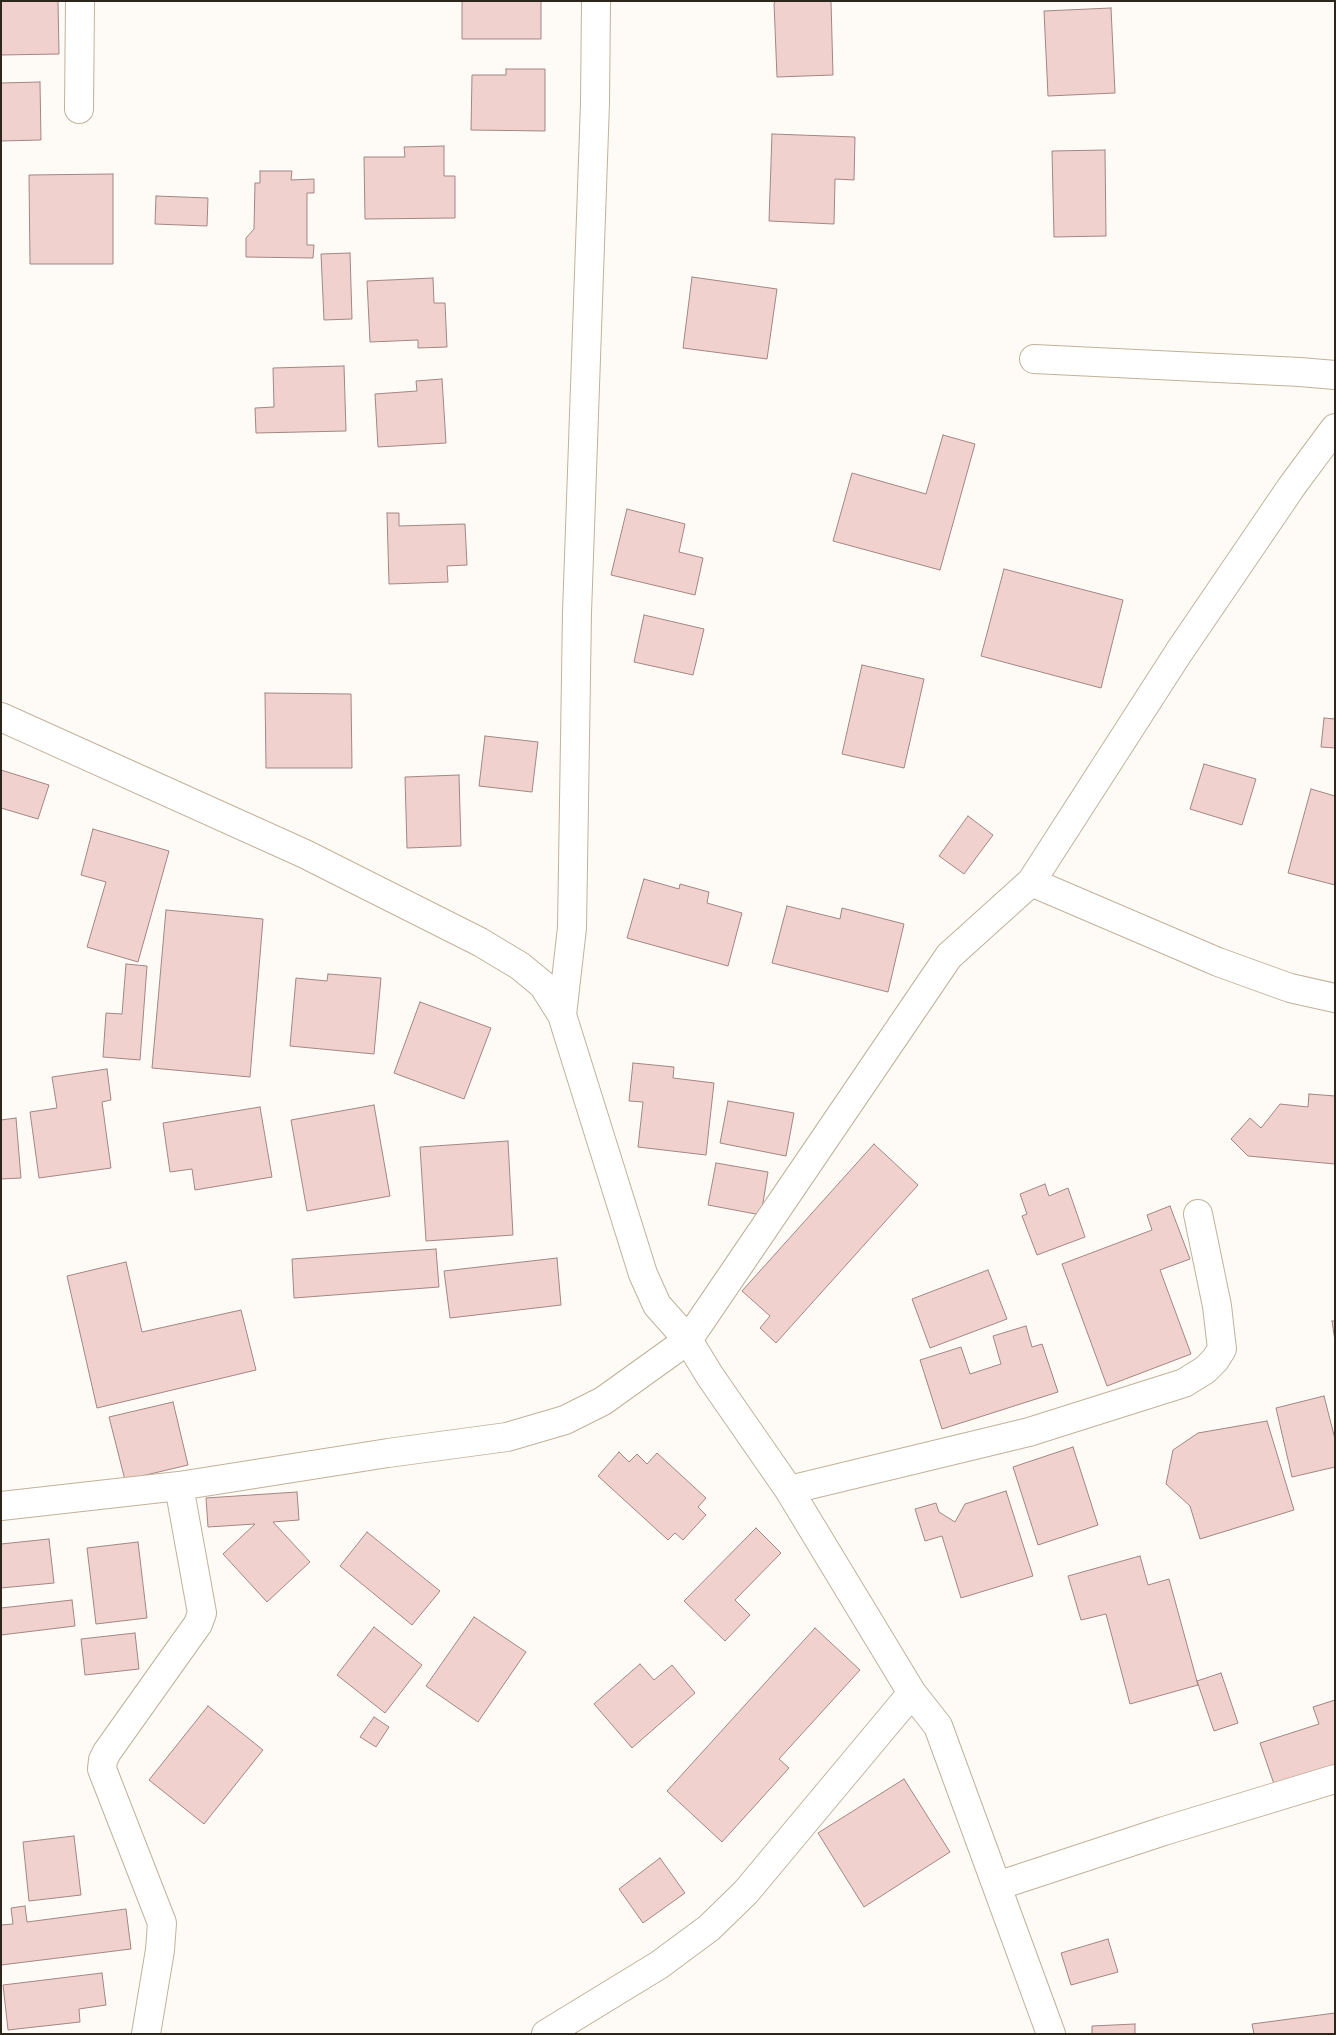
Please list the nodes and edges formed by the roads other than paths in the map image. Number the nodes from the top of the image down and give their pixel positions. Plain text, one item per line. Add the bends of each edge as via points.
1 (80, 1) edge
2 (596, 1) edge
3 (79, 109) dead end
4 (1034, 359) dead end
5 (1335, 375) edge
6 (1335, 428) edge
7 (1, 717) edge
8 (1031, 882) junction
9 (1335, 998) edge
10 (562, 1015) junction
11 (1198, 1214) dead end
12 (688, 1340) junction
13 (179, 1486) junction
14 (789, 1490) junction
15 (1, 1506) edge
16 (912, 1693) junction
17 (1335, 1779) edge
18 (997, 1886) junction
19 (146, 2034) edge
20 (546, 2034) edge
21 (1051, 2034) edge

1 - 3 street
2 - 10 street via 577,613 572,928
4 - 5 street
6 - 8 street via 1179,652
7 - 10 street via 305,854 480,942 520,966 543,985
8 - 9 street via 1218,962 1290,988
8 - 12 street via 949,956
10 - 12 street via 643,1274 657,1304
11 - 14 street via 1217,1306 1222,1349 1205,1370 1184,1382 1029,1432
12 - 13 street via 603,1401 565,1420 507,1437
12 - 14 street
13 - 15 street
13 - 19 street via 202,1613 198,1624 106,1752 102,1769 162,1922
14 - 16 street
16 - 18 street via 938,1726
16 - 20 street via 746,1892 709,1928 659,1966
17 - 18 street
18 - 21 street

